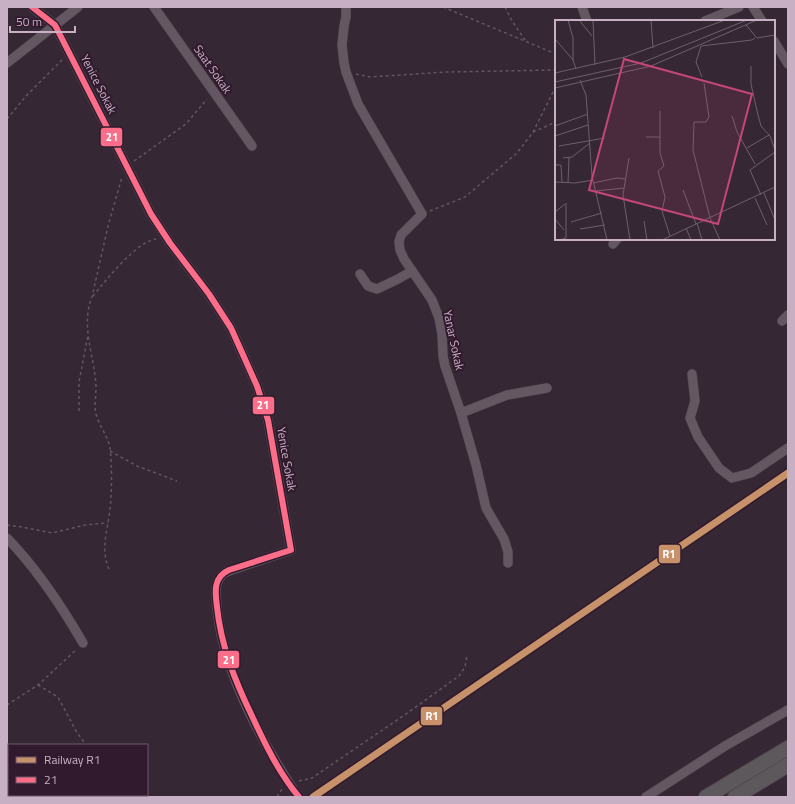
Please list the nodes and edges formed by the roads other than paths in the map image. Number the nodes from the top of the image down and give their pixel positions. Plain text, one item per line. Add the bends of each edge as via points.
1 (32, 7) edge
2 (78, 7) edge
3 (154, 7) edge
4 (346, 7) edge
5 (582, 7) edge
6 (739, 7) edge
7 (753, 7) edge
8 (587, 20) edge
9 (707, 20) edge
10 (761, 20) edge
11 (55, 25) junction
12 (775, 45) edge
13 (787, 60) edge
14 (7, 63) edge
15 (252, 146) dead end
16 (412, 271) junction
17 (360, 274) dead end
18 (692, 374) dead end
19 (547, 388) dead end
20 (461, 413) junction
21 (788, 448) edge
22 (7, 538) edge
23 (508, 563) dead end
24 (83, 643) road end
25 (788, 710) edge
26 (788, 748) edge
27 (788, 765) edge
28 (290, 785) tunnel mouth
29 (646, 797) edge
30 (706, 797) edge
31 (735, 797) edge

1 - 11 street
2 - 11 street
3 - 15 street, Saat Sokak
4 - 16 street, Yanar Sokak via 342,45 346,72 358,104 422,214 401,235 399,242 401,254
5 - 8 street
6 - 9 street
7 - 10 street
11 - 14 street
11 - 28 street, Yenice Sokak via 151,214 231,328 257,386 268,420 291,550 226,572 216,584 216,601 223,642 232,670 256,725
12 - 13 street
16 - 17 street via 377,289 368,286
16 - 20 street, Yanar Sokak via 432,300 439,318 446,366
18 - 21 street via 695,401 690,418 698,437 719,468 732,478 751,473
19 - 20 street via 507,395
20 - 23 street, Yanar Sokak via 486,508 504,539
22 - 24 street via 51,591
25 - 29 street
26 - 30 highway
27 - 31 highway

